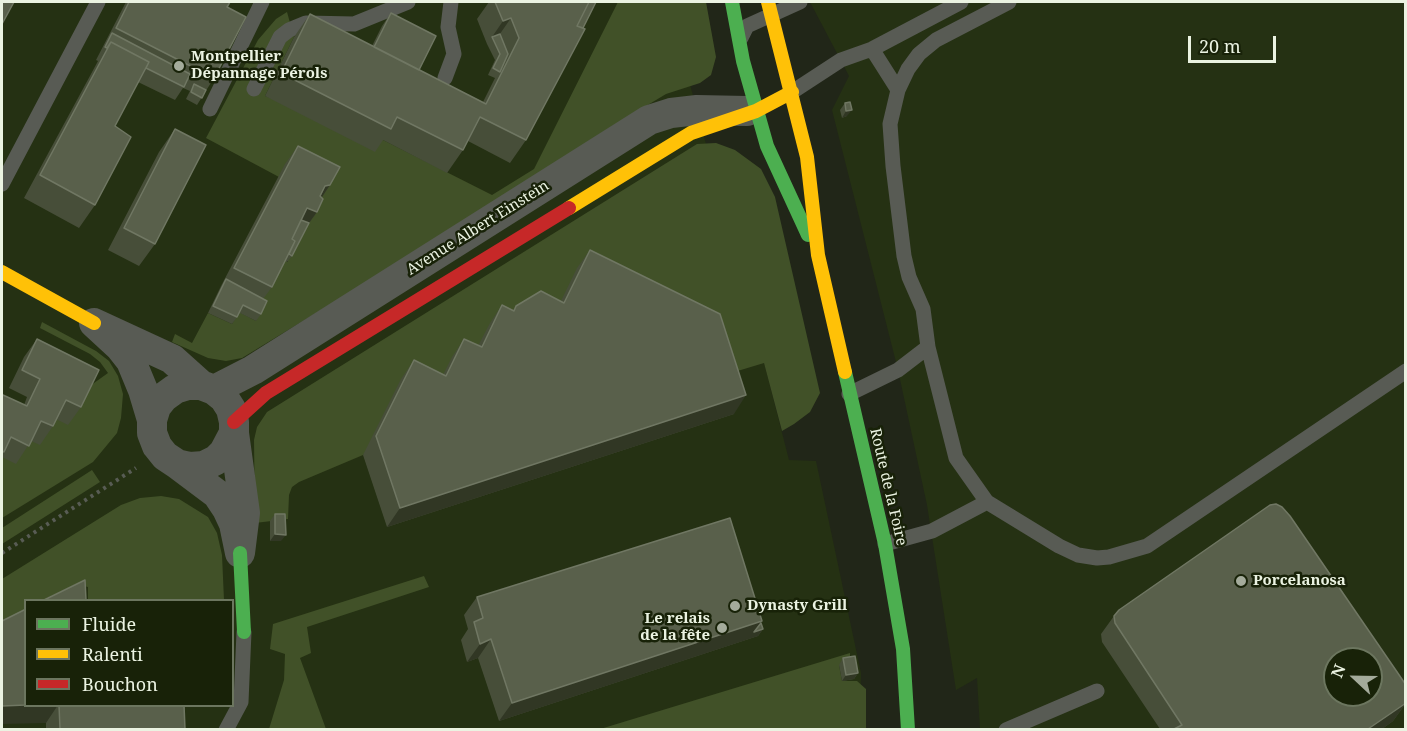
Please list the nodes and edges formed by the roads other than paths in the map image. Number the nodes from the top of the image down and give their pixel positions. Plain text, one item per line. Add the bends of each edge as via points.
1 (98, 2) edge
2 (262, 2) edge
3 (408, 2) edge
4 (451, 2) edge
5 (732, 2) edge
6 (800, 2) edge
7 (961, 2) edge
8 (1009, 2) edge
9 (770, 8) edge
10 (739, 42) junction
11 (872, 49) junction
12 (445, 78) dead end
13 (254, 89) dead end
14 (898, 90) junction
15 (792, 93) junction
16 (210, 109) dead end
17 (756, 111) junction
18 (2, 184) edge
19 (818, 255) junction
20 (2, 272) edge
21 (94, 323) junction
22 (928, 347) junction
23 (1406, 371) edge
24 (208, 388) junction
25 (849, 394) junction
26 (234, 427) junction
27 (162, 443) junction
28 (987, 502) junction
29 (885, 544) junction
30 (240, 553) junction
31 (244, 632) joint
32 (1097, 691) dead end
33 (226, 729) edge
34 (908, 729) edge
35 (1006, 729) edge

1 - 18 lane
2 - 16 lane
3 - 13 lane via 354,24 306,23 289,30 280,37
4 - 12 lane via 448,27 454,54
5 - 10 street, Route de la Foire
6 - 9 lane
7 - 11 lane
8 - 14 lane via 936,40 919,54
9 - 10 lane via 747,26
9 - 15 street, Route de la Foire
10 - 17 street, Route de la Foire
11 - 14 lane
11 - 15 lane via 841,60
14 - 22 lane via 890,124 893,166 904,256 923,309
15 - 17 street, Avenue Albert Einstein
15 - 19 street, Route de la Foire via 807,157
17 - 19 street, Route de la Foire via 767,146
17 - 24 street, Avenue Albert Einstein via 697,110 649,120 253,370
17 - 26 street, Avenue Albert Einstein via 676,142 266,393
19 - 25 street, Route de la Foire
20 - 21 street
21 - 24 street via 172,359
21 - 27 street via 131,360
22 - 25 lane via 898,370
22 - 28 lane via 956,458
23 - 28 lane via 1147,546 1097,558 1078,555
24 - 26 street via 224,398 231,409
24 - 27 street via 188,385 164,396 156,407
25 - 29 street, Route de la Foire
26 - 27 street via 224,452 216,460 197,466 190,467
26 - 30 street via 245,513
27 - 30 street via 217,494 234,524
28 - 29 lane via 932,531
29 - 34 street, Route de la Foire via 903,649
30 - 31 street
31 - 33 lane via 241,702
32 - 35 lane

